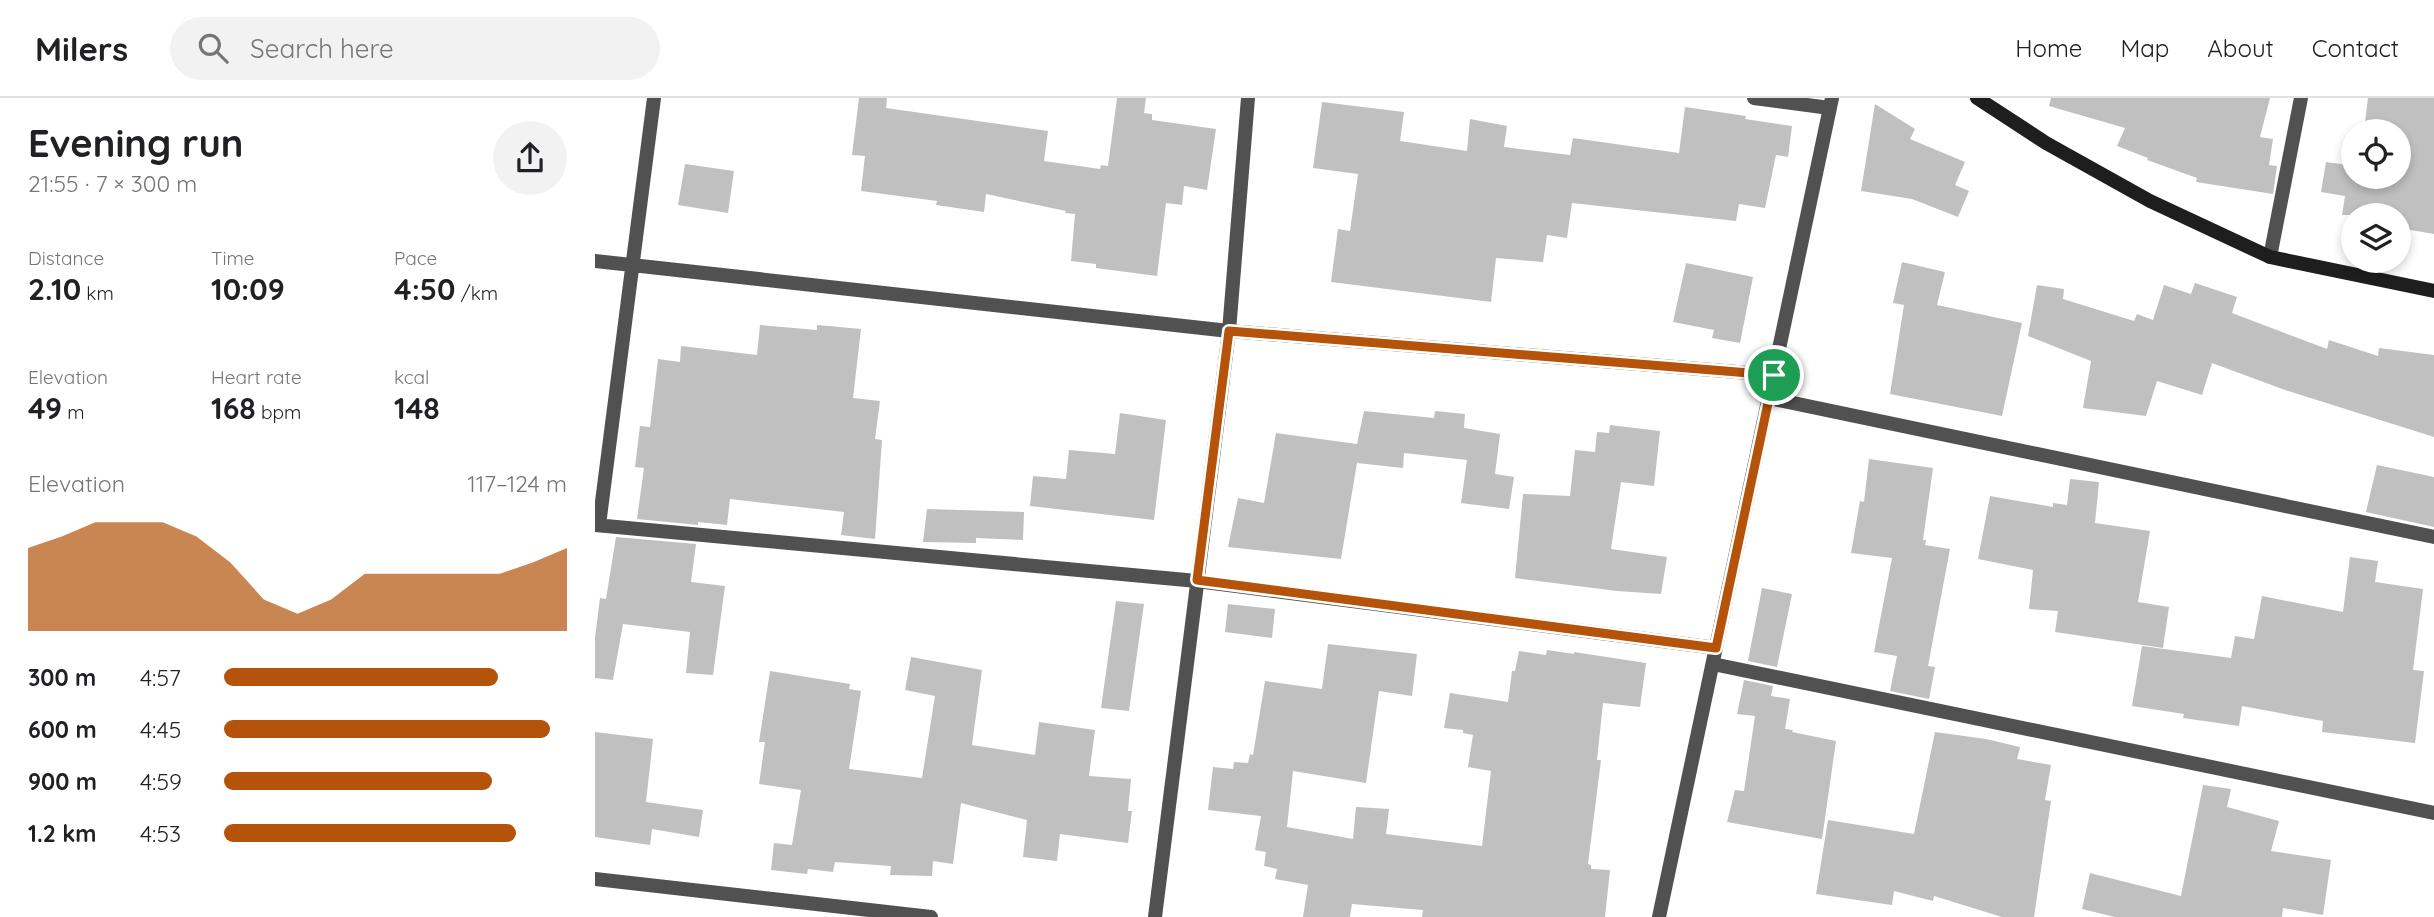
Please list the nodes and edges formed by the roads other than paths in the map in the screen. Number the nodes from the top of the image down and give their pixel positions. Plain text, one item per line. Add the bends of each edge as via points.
1 (654, 98) edge
2 (1248, 98) edge
3 (1754, 98) edge
4 (1977, 98) edge
5 (2301, 98) edge
6 (1831, 103) edge
7 (2270, 257) junction
8 (595, 261) edge
9 (634, 264) junction
10 (2434, 290) edge
11 (1229, 331) junction
12 (1774, 375) junction
13 (1769, 398) junction
14 (597, 525) edge
15 (2434, 537) edge
16 (1197, 580) junction
17 (1716, 648) junction
18 (1713, 664) junction
19 (2434, 813) edge
20 (595, 879) edge
21 (931, 917) edge
22 (1155, 917) edge
23 (1659, 917) edge

1 - 9 street
2 - 11 street
3 - 6 street
4 - 7 main road via 2046,144 2150,201
5 - 7 street
6 - 12 street
7 - 10 main road
8 - 9 street
9 - 11 street
9 - 14 street
11 - 12 street
11 - 16 street
12 - 13 street
13 - 15 street
13 - 17 street
14 - 16 street
16 - 17 street
16 - 22 street
17 - 18 street
18 - 19 street
18 - 23 street
20 - 21 street

